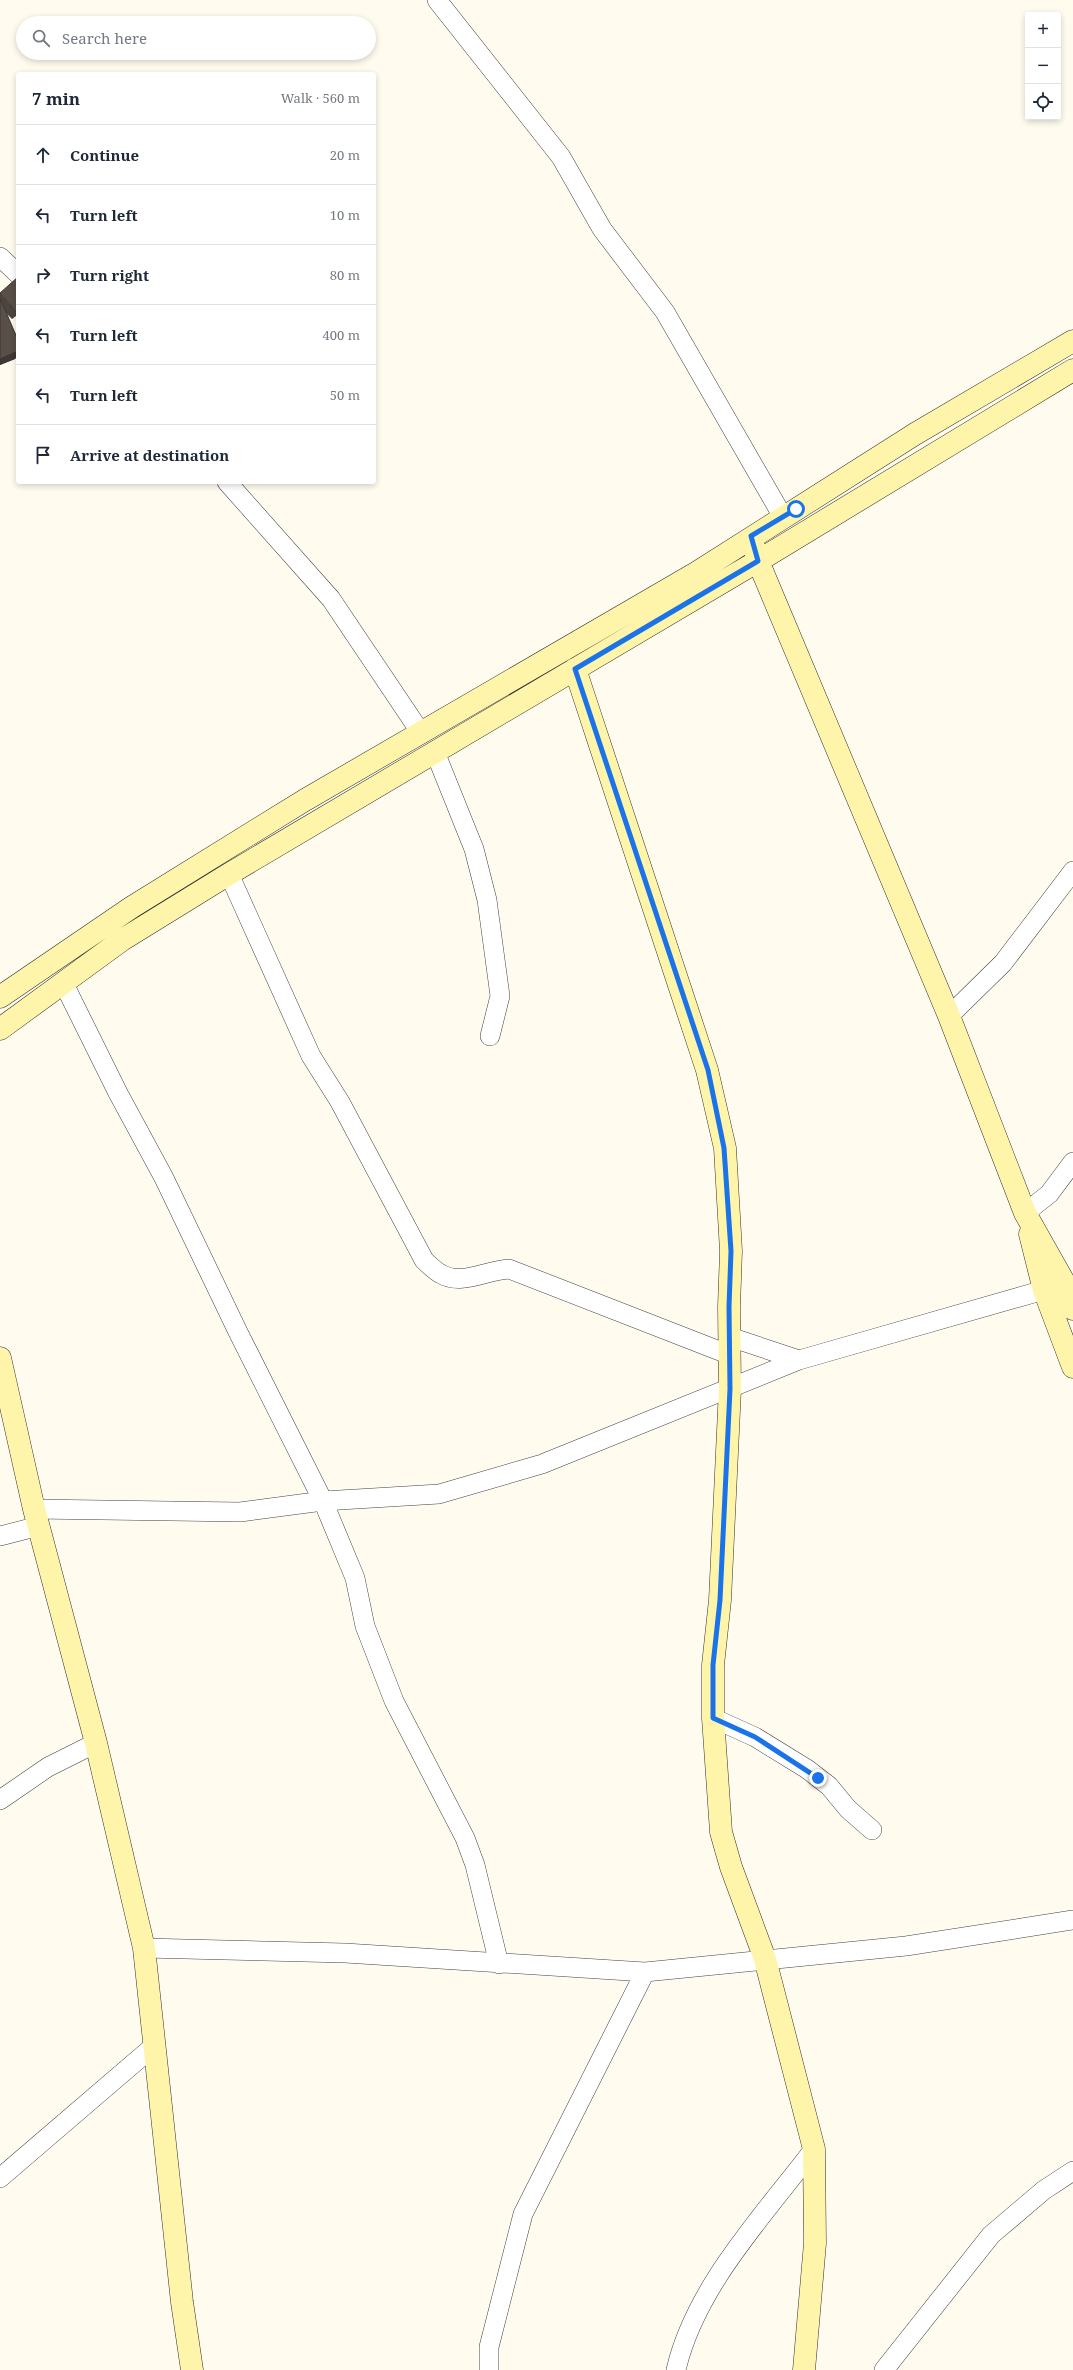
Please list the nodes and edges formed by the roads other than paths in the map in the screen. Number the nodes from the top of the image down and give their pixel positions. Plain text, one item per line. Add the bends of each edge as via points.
1 (437, 0) edge
2 (0, 257) edge
3 (16, 272) edge
4 (1073, 341) edge
5 (1073, 370) edge
6 (229, 484) edge
7 (783, 517) junction
8 (751, 536) junction
9 (758, 561) junction
10 (575, 669) junction
11 (421, 733) junction
12 (435, 752) junction
13 (1073, 871) edge
14 (229, 874) junction
15 (64, 984) junction
16 (0, 997) edge
17 (949, 1016) junction
18 (0, 1029) edge
19 (490, 1036) dead end
20 (1073, 1162) edge
21 (1025, 1214) junction
22 (1060, 1283) edge
23 (1073, 1309) edge
24 (730, 1346) junction
25 (0, 1358) edge
26 (799, 1360) junction
27 (1073, 1367) edge
28 (730, 1389) junction
29 (323, 1501) junction
30 (36, 1518) junction
31 (0, 1536) edge
32 (713, 1718) junction
33 (96, 1743) junction
34 (0, 1800) edge
35 (872, 1830) dead end
36 (1073, 1920) edge
37 (144, 1948) junction
38 (765, 1959) junction
39 (499, 1964) junction
40 (645, 1972) junction
41 (155, 2045) junction
42 (814, 2149) junction
43 (1073, 2171) edge
44 (0, 2178) edge
45 (192, 2370) edge
46 (489, 2370) edge
47 (676, 2370) edge
48 (804, 2370) edge
49 (884, 2370) edge

1 - 7 street via 560,156 602,229 665,312
2 - 3 street
4 - 7 main road via 915,434
5 - 9 main road
6 - 11 street via 330,599
7 - 8 main road
8 - 9 main road
8 - 11 main road via 696,573
9 - 10 main road
9 - 17 main road
10 - 12 main road
10 - 24 main road via 708,1070 724,1148 731,1251
11 - 16 main road via 305,800 138,903
12 - 14 main road
12 - 19 street via 474,848 487,900 500,996
13 - 17 street via 1003,963
14 - 15 main road via 122,940
14 - 24 street via 311,1056 340,1102 424,1260 442,1275 465,1279 495,1270 509,1269
15 - 18 main road
15 - 29 street via 164,1178
17 - 21 main road
20 - 21 street via 1050,1194
21 - 22 main road via 1036,1263
22 - 23 main road
22 - 26 street
22 - 27 main road
24 - 26 street
24 - 28 main road
25 - 30 main road
26 - 28 street
28 - 29 street via 542,1464 439,1494
28 - 32 main road via 720,1600 713,1665
29 - 30 street via 240,1512
29 - 39 street via 355,1578 365,1626 394,1702 465,1838 475,1865
30 - 31 street
30 - 33 main road
32 - 35 street via 755,1737 807,1769 830,1786 848,1809
32 - 38 main road via 721,1832 731,1867
33 - 34 street via 48,1767
33 - 37 main road
36 - 38 street via 906,1946
37 - 39 street via 345,1953
37 - 41 main road
38 - 40 street
38 - 42 main road
39 - 40 street
40 - 46 street via 523,2214 489,2348
41 - 44 street
41 - 45 main road via 182,2302
42 - 47 street via 713,2285 692,2322 681,2348
42 - 48 main road via 815,2243
43 - 49 street via 1044,2190 991,2235

